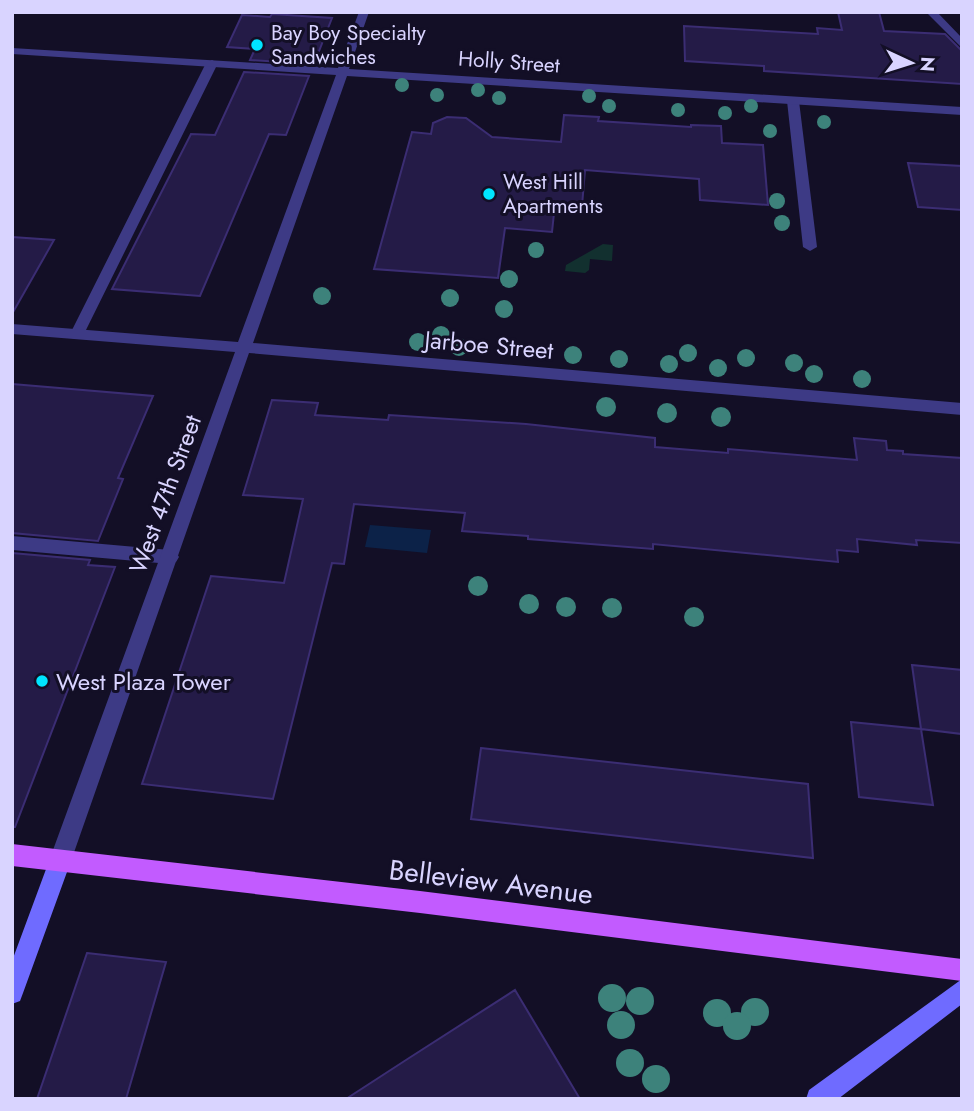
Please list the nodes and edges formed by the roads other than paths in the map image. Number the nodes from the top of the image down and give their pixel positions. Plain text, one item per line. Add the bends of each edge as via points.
1 (363, 12) edge
2 (931, 12) edge
3 (962, 45) edge
4 (12, 51) edge
5 (212, 62) junction
6 (342, 70) junction
7 (793, 101) junction
8 (962, 111) edge
9 (810, 247) dead end
10 (12, 329) edge
11 (76, 334) junction
12 (245, 348) junction
13 (962, 409) edge
14 (12, 543) edge
15 (170, 557) junction
16 (12, 855) edge
17 (61, 861) junction
18 (962, 970) edge
19 (962, 990) edge
20 (12, 993) edge
21 (818, 1099) edge

1 - 6 street, West 47th Street
2 - 3 street
4 - 5 street, Holly Street
5 - 6 street, Holly Street
5 - 11 street
6 - 7 street, Holly Street
6 - 12 street, West 47th Street
7 - 8 street, Holly Street
7 - 9 street
10 - 11 street, Jarboe Street
11 - 12 street, Jarboe Street
12 - 13 street, Jarboe Street
12 - 15 street, West 47th Street
14 - 15 street
15 - 17 street, West 47th Street
16 - 17 main road, Belleview Avenue
17 - 18 main road, Belleview Avenue
17 - 20 street, West 47th Street
19 - 21 street

